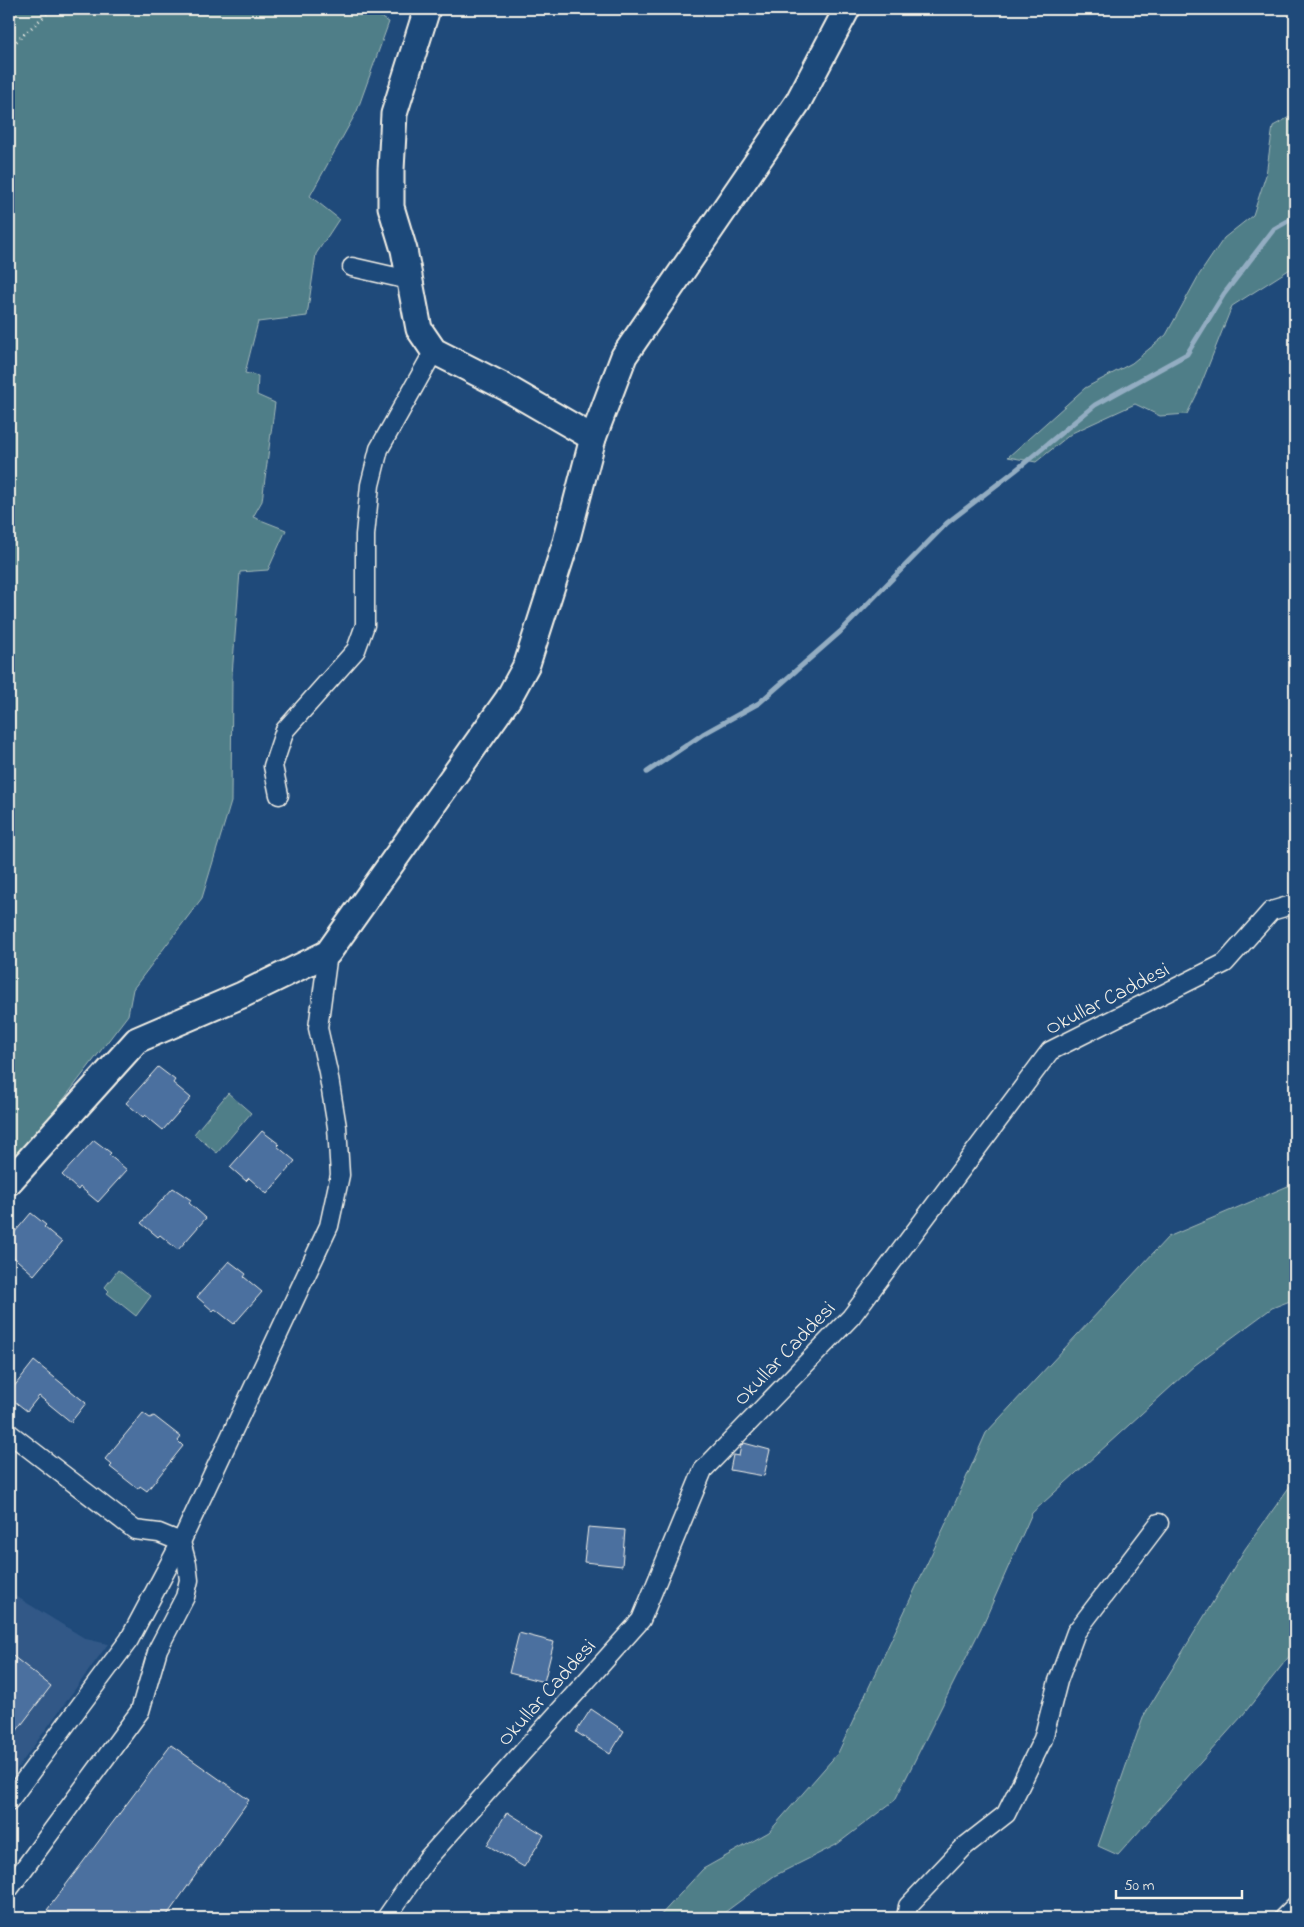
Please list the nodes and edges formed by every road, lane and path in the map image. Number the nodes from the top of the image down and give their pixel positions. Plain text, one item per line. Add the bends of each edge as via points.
1 (52, 9) edge
2 (427, 9) edge
3 (847, 9) edge
4 (9, 48) edge
5 (352, 266) dead end
6 (409, 280) junction
7 (434, 351) junction
8 (593, 438) junction
9 (279, 795) dead end
10 (1295, 904) edge
11 (328, 953) junction
12 (9, 1182) edge
13 (9, 1433) edge
14 (1159, 1523) dead end
15 (181, 1542) junction
16 (9, 1801) edge
17 (9, 1889) edge
18 (1295, 1906) edge
19 (386, 1918) edge
20 (906, 1918) edge
21 (1283, 1918) edge

1 - 4 path
2 - 6 street via 394,114 391,207
3 - 8 street via 798,102 624,356
5 - 6 street
6 - 7 street via 419,328
7 - 8 street
7 - 9 street via 379,449 370,485 365,535 365,626 356,650 285,730 273,766
8 - 11 street via 566,542 527,664 508,699
10 - 19 street, Okullar Caddesi via 1271,910 1226,963 1050,1051 851,1317 703,1470 641,1620 427,1859
11 - 12 street via 242,995 137,1040
11 - 15 street via 318,1028 337,1127 340,1175 329,1226
13 - 15 street via 135,1530 159,1533
14 - 20 street via 1076,1632 1058,1681 1043,1739 1006,1814 965,1846 908,1906
15 - 16 street via 129,1640
15 - 17 street via 189,1580 185,1598 158,1649 140,1711
18 - 21 street

